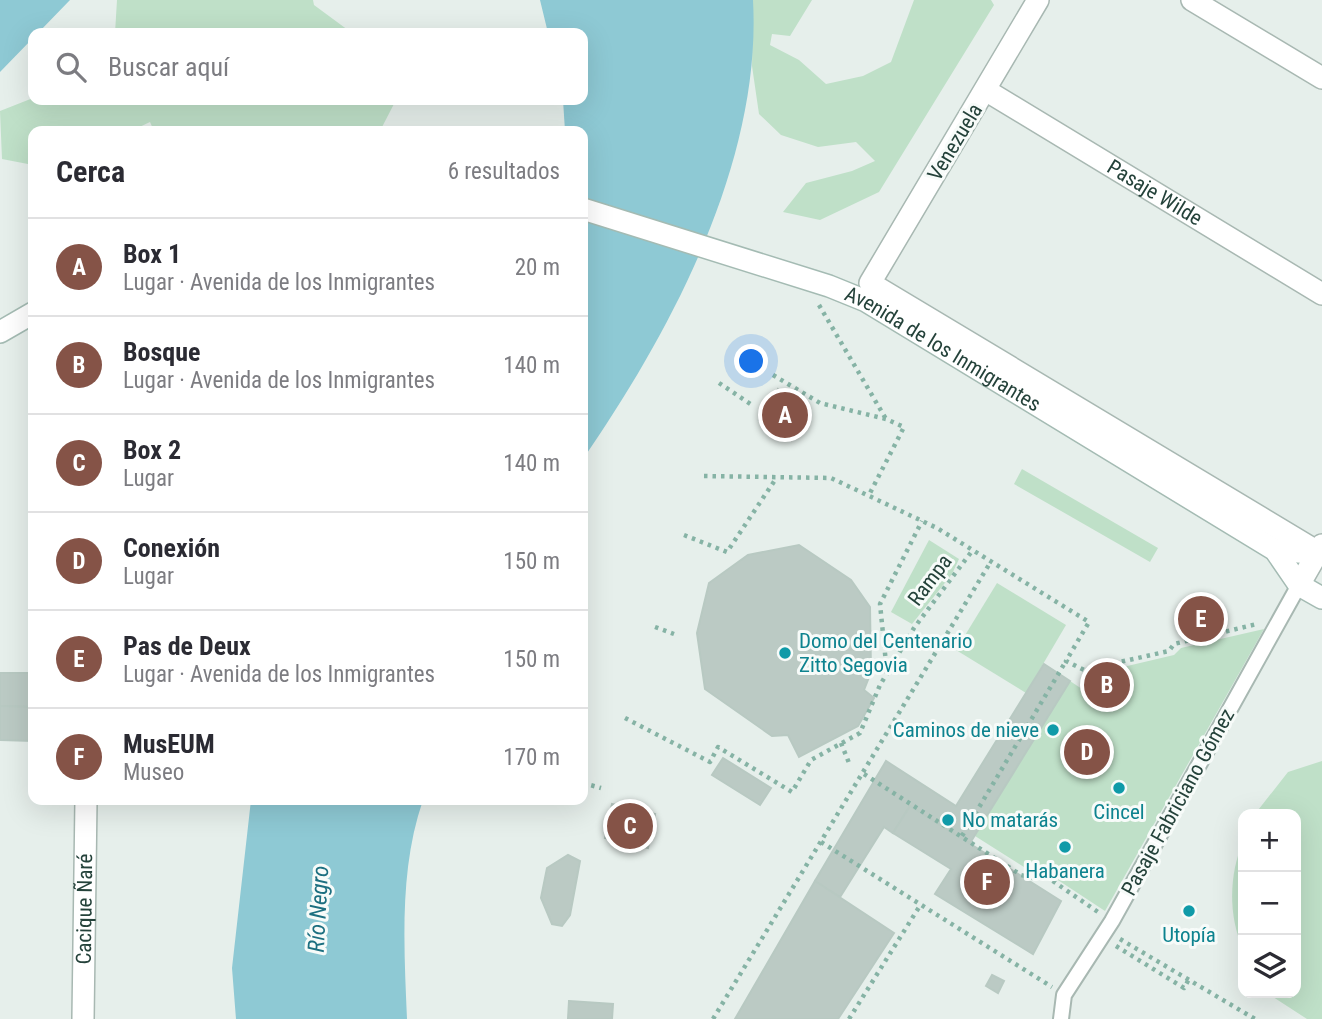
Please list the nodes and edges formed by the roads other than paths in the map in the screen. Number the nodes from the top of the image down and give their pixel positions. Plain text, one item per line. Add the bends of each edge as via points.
1 (1038, 0) edge
2 (1192, 0) edge
3 (1322, 78) edge
4 (986, 91) junction
5 (588, 211) edge
6 (870, 283) joint
7 (1322, 294) edge
8 (28, 316) edge
9 (0, 332) edge
10 (1275, 550) junction
11 (1321, 550) edge
12 (1299, 584) junction
13 (1322, 597) edge
14 (86, 805) edge
15 (83, 1019) edge
16 (1061, 1019) edge

1 - 4 street, Venezuela
2 - 3 street
4 - 6 street, Venezuela
4 - 7 street, Pasaje Wilde
5 - 10 street, Avenida de los Inmigrantes via 866,302
6 - 11 street, Avenida de los Inmigrantes
8 - 9 street
10 - 11 street, Avenida de los Inmigrantes
10 - 12 street, Avenida de los Inmigrantes
11 - 12 street
12 - 13 street, Avenida de los Inmigrantes
12 - 16 lane, Pasaje Fabriciano Gómez via 1112,921 1064,995
14 - 15 street, Cacique Ñaré

